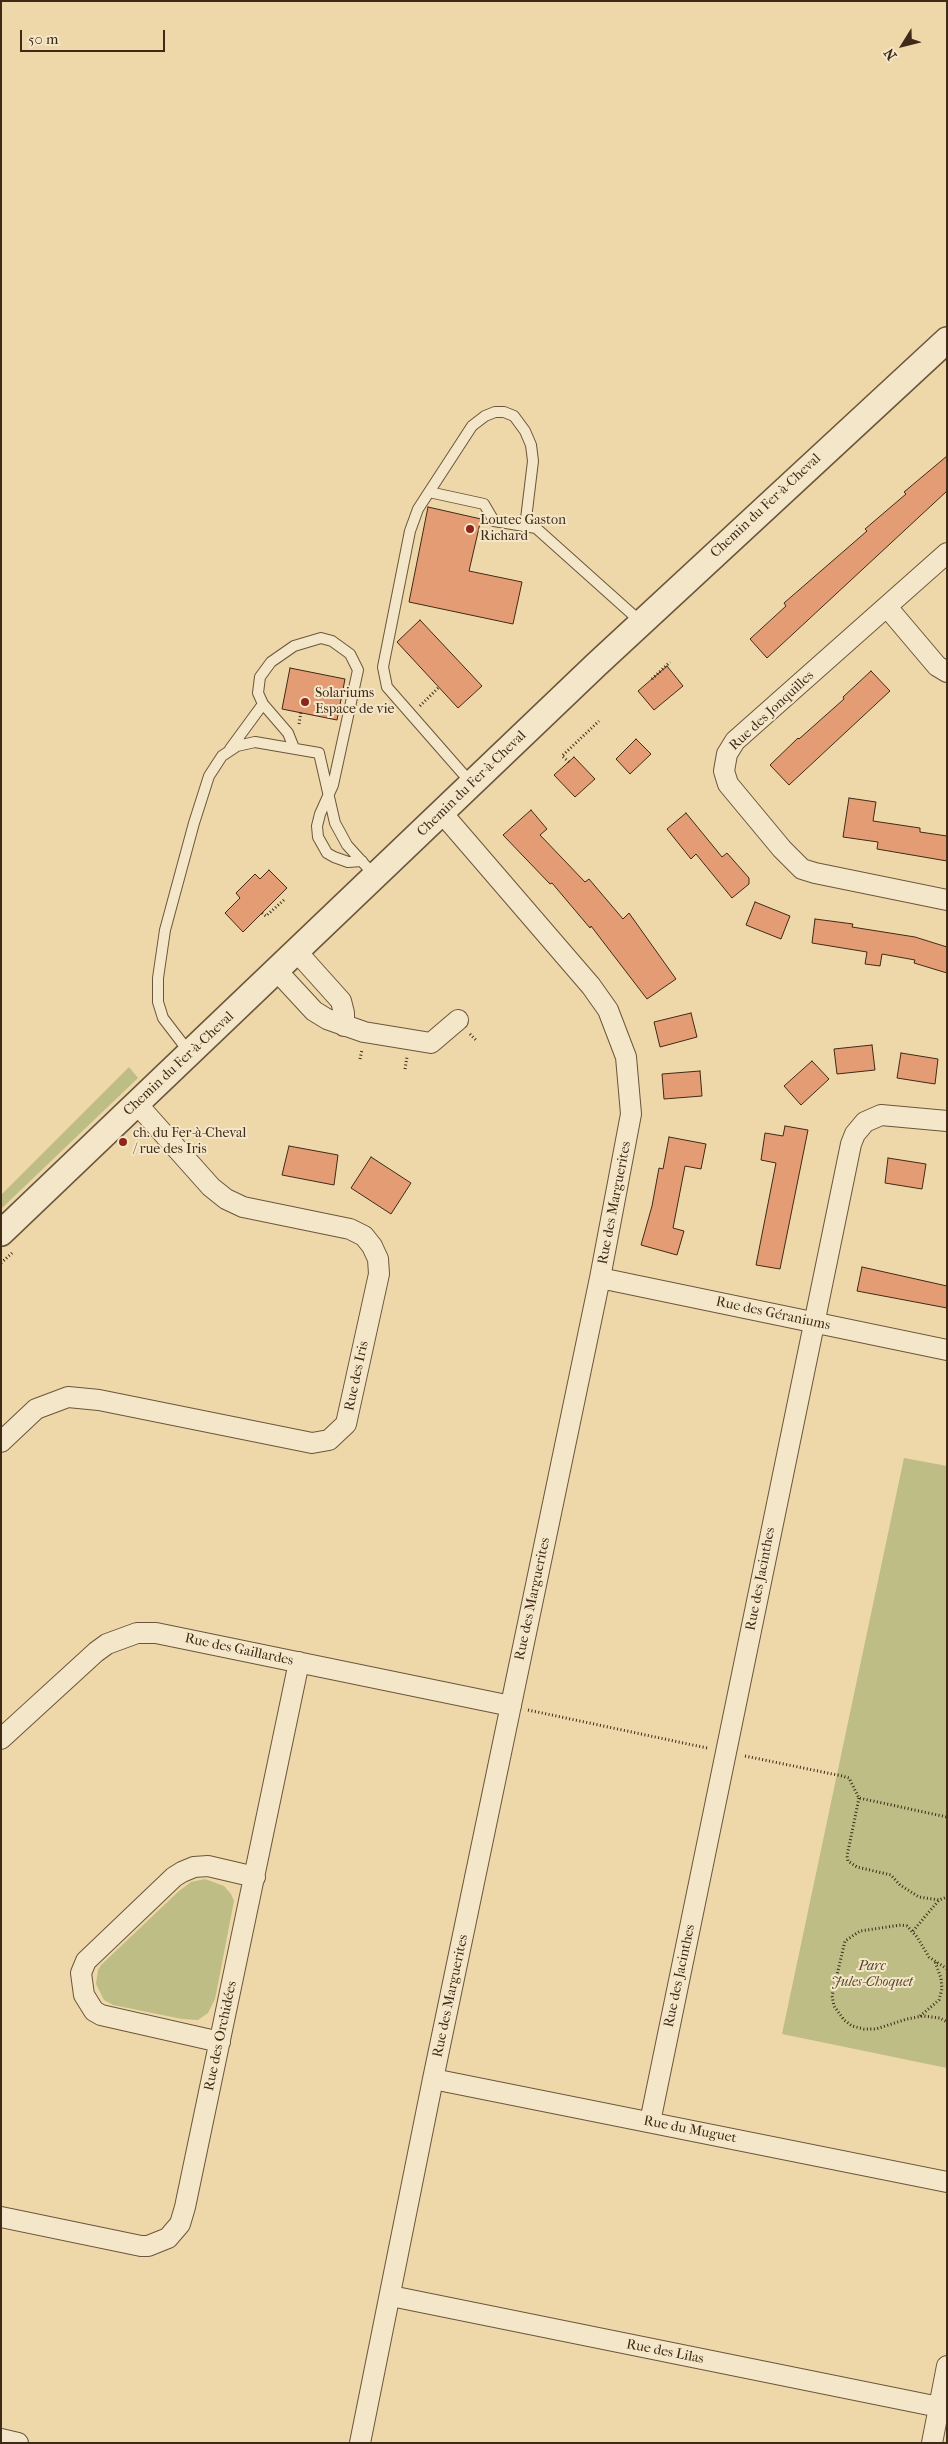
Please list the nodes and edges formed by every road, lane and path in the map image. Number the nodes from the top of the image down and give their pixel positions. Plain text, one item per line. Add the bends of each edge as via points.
1 (947, 340) edge
2 (428, 492) junction
3 (525, 527) junction
4 (947, 553) edge
5 (887, 607) junction
6 (642, 622) junction
7 (670, 662) dead end
8 (947, 672) edge
9 (652, 679) dead end
10 (439, 687) dead end
11 (263, 704) junction
12 (301, 712) dead end
13 (411, 715) junction
14 (300, 721) dead end
15 (599, 721) dead end
16 (294, 748) junction
17 (229, 749) junction
18 (569, 762) dead end
19 (472, 784) junction
20 (329, 798) junction
21 (442, 813) junction
22 (369, 869) junction
23 (285, 899) dead end
24 (947, 900) edge
25 (262, 913) dead end
26 (297, 952) junction
27 (277, 971) junction
28 (458, 1020) dead end
29 (344, 1026) junction
30 (190, 1054) junction
31 (137, 1104) junction
32 (947, 1121) edge
33 (1, 1233) edge
34 (600, 1278) junction
35 (814, 1322) junction
36 (947, 1350) edge
37 (1, 1442) edge
38 (299, 1662) junction
39 (518, 1708) junction
40 (5, 1728) edge
41 (713, 1749) dead end
42 (740, 1755) dead end
43 (859, 1798) junction
44 (947, 1817) edge
45 (255, 1877) junction
46 (947, 1897) edge
47 (939, 1900) junction
48 (913, 1931) junction
49 (934, 1962) junction
50 (947, 1969) edge
51 (919, 2017) junction
52 (946, 2021) edge
53 (220, 2042) junction
54 (433, 2079) junction
55 (650, 2122) junction
56 (947, 2182) edge
57 (1, 2217) edge
58 (391, 2296) junction
59 (947, 2366) edge
60 (939, 2407) junction
61 (1, 2439) edge
62 (18, 2443) edge
63 (360, 2443) edge
64 (932, 2443) edge

1 - 6 street, Chemin du Fer-à-Cheval
2 - 3 lane via 484,504 494,521
2 - 3 lane via 472,426 486,416 504,412 520,422 531,445 533,461
2 - 13 lane via 410,531 383,667 388,687
3 - 6 lane via 536,528
4 - 5 street, Rue des Jonquilles
5 - 8 street via 936,666
5 - 24 street, Rue des Jonquilles via 735,741 725,758 725,777 782,849 802,868
6 - 19 street, Chemin du Fer-à-Cheval
7 - 9 path
10 - 13 path
11 - 16 lane via 288,733
11 - 17 lane
11 - 20 lane via 258,693 260,677 271,662 294,646 321,638 332,641 356,662 358,670
12 - 14 path
13 - 19 lane
15 - 18 path via 562,756
16 - 17 lane via 255,742
16 - 20 lane via 320,753
17 - 30 lane via 209,776 165,930 158,978 158,1002 163,1018
19 - 21 street, Chemin du Fer-à-Cheval
20 - 22 lane via 340,835
20 - 22 lane via 317,826 322,845 327,853
21 - 22 street, Chemin du Fer-à-Cheval
21 - 34 street, Rue des Marguerites via 591,986 608,1010 621,1041 628,1070 631,1114
22 - 26 street, Chemin du Fer-à-Cheval
23 - 25 path via 266,916
26 - 27 street, Chemin du Fer-à-Cheval
26 - 29 street via 341,1001
27 - 29 street via 314,1011
27 - 30 street, Chemin du Fer-à-Cheval
28 - 29 street via 428,1044
30 - 31 street, Chemin du Fer-à-Cheval
31 - 33 street, Chemin du Fer-à-Cheval
31 - 37 street, Rue des Iris via 226,1199 243,1207 350,1229 364,1236 372,1246 378,1259 379,1274 346,1424 328,1440 312,1442 99,1400 68,1397 36,1410
32 - 35 street, Rue des Jacinthes via 881,1114 865,1122 855,1134
34 - 35 street, Rue des Géraniums
34 - 39 street, Rue des Marguerites
35 - 36 street, Rue des Géraniums
35 - 55 street, Rue des Jacinthes
38 - 39 street, Rue des Gaillardes
38 - 40 street, Rue des Gaillardes via 137,1632 107,1644
38 - 45 street, Rue des Orchidées
39 - 41 path
39 - 54 street, Rue des Marguerites
42 - 43 path via 849,1778
43 - 44 path
43 - 47 path via 848,1861 857,1867 891,1875 919,1897
45 - 53 street, Rue des Orchidées
45 - 53 street via 208,1866 182,1872 86,1961 81,1973 84,1995 94,2011 101,2015
46 - 47 path
47 - 48 path
48 - 49 path
48 - 51 path via 901,1925 849,1937 845,1941 832,1996 834,2006 844,2020 864,2029 876,2029
49 - 50 path
49 - 51 path via 942,1989 939,2000
51 - 52 path
53 - 57 street, Rue des Orchidées via 183,2217 173,2234 158,2243 141,2246
54 - 55 street, Rue du Muguet
54 - 58 street, Rue des Marguerites
55 - 56 street, Rue du Muguet
58 - 60 street, Rue des Lilas
58 - 63 street, Rue des Marguerites
59 - 60 street
60 - 64 street
61 - 62 street

